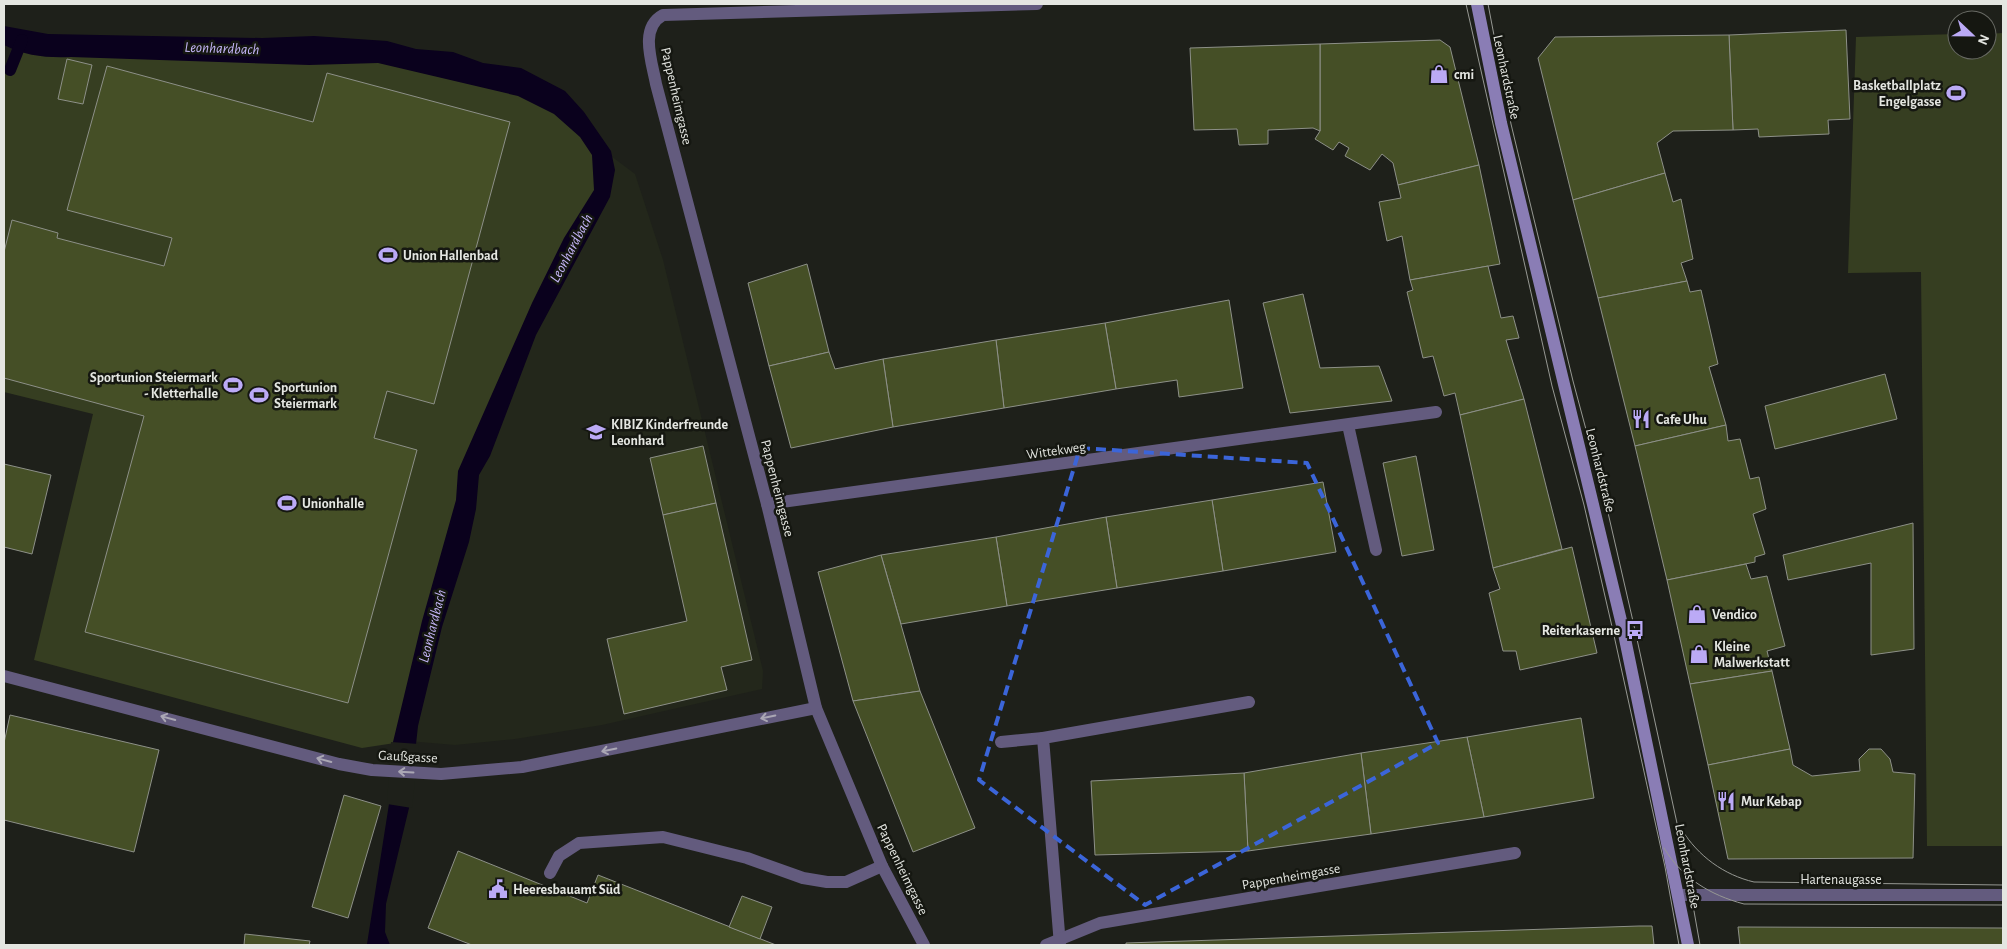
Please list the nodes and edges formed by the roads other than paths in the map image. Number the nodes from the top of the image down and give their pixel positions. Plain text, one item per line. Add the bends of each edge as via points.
1 (1038, 4) edge
2 (1477, 4) edge
3 (1436, 412) dead end
4 (1348, 425) junction
5 (767, 504) junction
6 (1376, 550) dead end
7 (4, 676) edge
8 (1249, 702) dead end
9 (816, 708) junction
10 (1043, 738) junction
11 (1001, 742) dead end
12 (1515, 853) dead end
13 (882, 866) junction
14 (550, 873) dead end
15 (1679, 895) junction
16 (2003, 896) edge
17 (1054, 944) edge
18 (924, 945) edge
19 (1688, 945) edge

1 - 5 street, Pappenheimgasse via 663,15 652,24 649,42 656,84
2 - 15 main road, Leonhardstraße via 1501,123 1623,629
3 - 4 street, Wittekweg
4 - 5 street, Wittekweg
4 - 6 street
5 - 9 street, Pappenheimgasse
9 -> 7 street, Gaußgasse via 522,768 441,774 372,770 340,764
8 - 10 street
9 - 13 street, Pappenheimgasse
10 - 11 street
10 - 17 street
12 - 17 street, Pappenheimgasse via 1100,923
13 - 14 street via 846,882 827,882 663,837 579,843 559,856
13 - 18 street, Pappenheimgasse
15 - 16 street, Hartenaugasse
15 - 19 main road, Leonhardstraße

